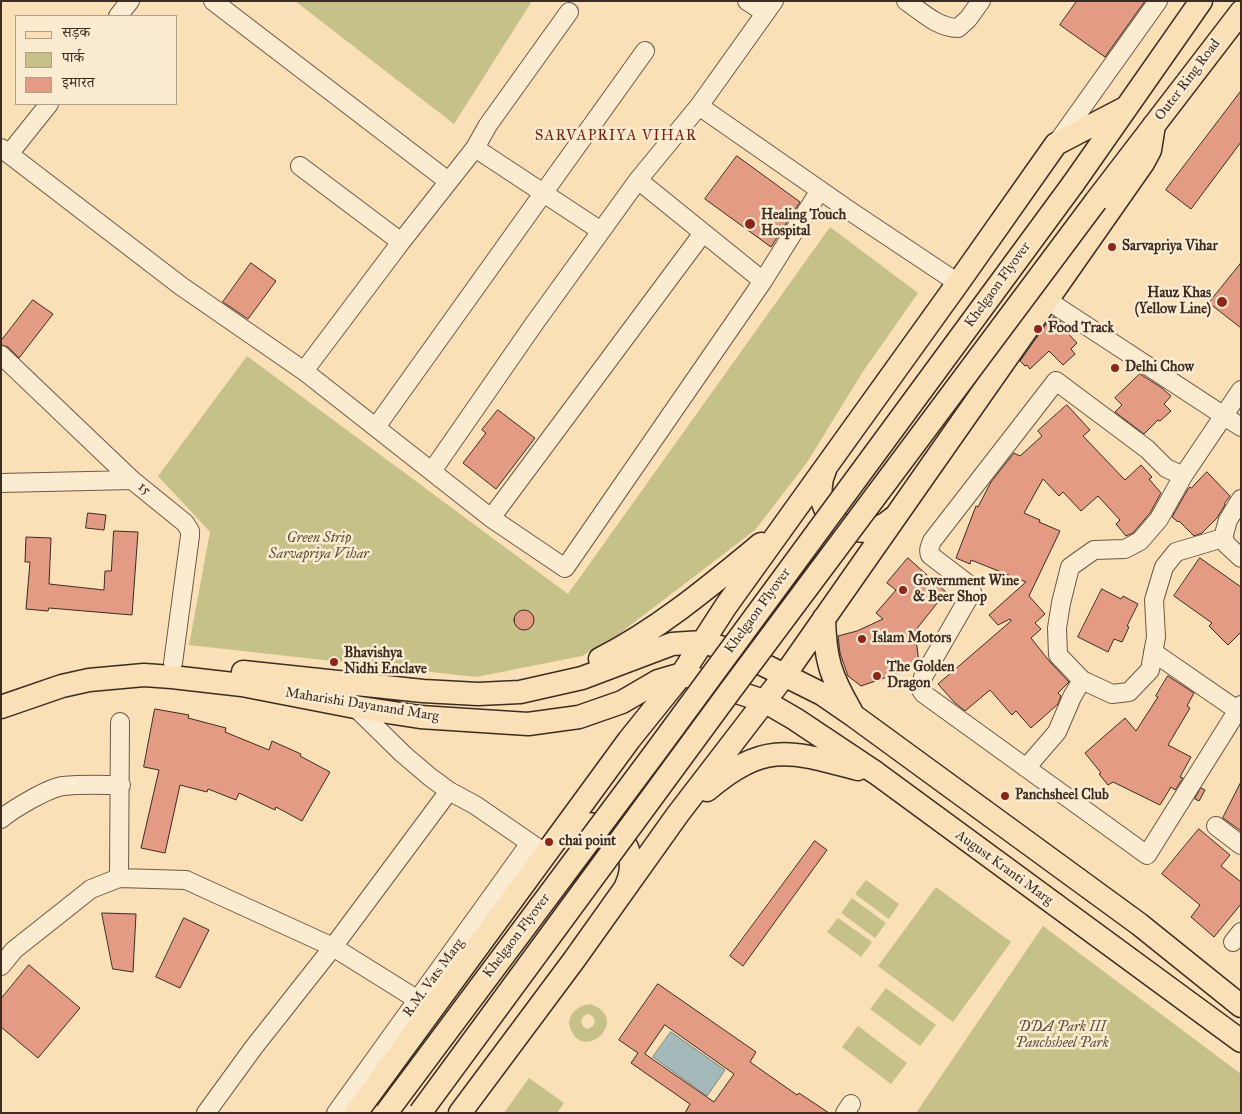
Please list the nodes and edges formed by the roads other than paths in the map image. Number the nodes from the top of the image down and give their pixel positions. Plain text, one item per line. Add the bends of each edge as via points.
1 (130, 1) edge
2 (213, 1) edge
3 (747, 1) edge
4 (906, 1) edge
5 (980, 1) edge
6 (1158, 1) edge
7 (1201, 1) edge
8 (770, 7) edge
9 (569, 12) dead end
10 (1241, 12) edge
11 (119, 15) edge
12 (645, 50) dead end
13 (48, 105) edge
14 (699, 106) junction
15 (1127, 107) junction
16 (1154, 125) junction
17 (1056, 144) junction
18 (475, 148) junction
19 (5, 151) edge
20 (300, 166) dead end
21 (638, 180) junction
22 (448, 181) junction
23 (820, 190) junction
24 (543, 192) junction
25 (601, 230) junction
26 (703, 232) junction
27 (401, 242) junction
28 (763, 281) junction
29 (958, 283) junction
30 (1047, 300) junction
31 (1, 355) edge
32 (304, 371) junction
33 (1241, 390) edge
34 (1223, 417) junction
35 (376, 427) junction
36 (1241, 427) edge
37 (828, 464) junction
38 (432, 471) junction
39 (1183, 476) junction
40 (132, 480) junction
41 (1, 483) edge
42 (1241, 499) edge
43 (897, 514) junction
44 (492, 518) junction
45 (783, 526) junction
46 (1223, 538) junction
47 (1241, 558) edge
48 (824, 618) junction
49 (702, 642) junction
50 (1153, 652) junction
51 (173, 670) junction
52 (682, 674) junction
53 (784, 676) junction
54 (244, 678) junction
55 (1082, 680) junction
56 (545, 686) junction
57 (1, 691) edge
58 (764, 701) junction
59 (1, 707) edge
60 (355, 707) junction
61 (1239, 708) edge
62 (854, 716) junction
63 (120, 722) dead end
64 (1026, 768) junction
65 (876, 773) junction
66 (121, 785) junction
67 (449, 791) junction
68 (678, 814) junction
69 (1, 819) edge
70 (1216, 826) dead end
71 (1241, 845) edge
72 (544, 846) junction
73 (119, 878) junction
74 (624, 891) junction
75 (333, 947) junction
76 (1, 966) edge
77 (418, 1000) junction
78 (1241, 1006) edge
79 (1241, 1042) edge
80 (206, 1113) edge
81 (336, 1113) edge
82 (356, 1113) edge
83 (386, 1113) edge
84 (420, 1113) edge
85 (460, 1113) edge

1 - 11 street
2 - 22 street
3 - 8 street
4 - 5 street via 949,28 958,28
6 - 17 street
7 - 15 main road
8 - 14 street
9 - 18 street
10 - 16 main road, Outer Ring Road
12 - 24 street
13 - 19 street
14 - 21 street
14 - 23 street
15 - 17 main road
15 - 83 main road, Khelgaon Flyover, bridge via 654,754
16 - 30 main road via 1150,150 1143,163
16 - 84 main road, Khelgaon Flyover, bridge via 736,683
17 - 29 main road
18 - 22 street
18 - 24 street
19 - 32 street via 181,286
20 - 27 street
21 - 25 street
21 - 26 street
22 - 27 street
23 - 28 street
23 - 29 street
24 - 25 street
24 - 35 street
25 - 38 street
26 - 28 street
26 - 44 street
27 - 32 street
28 - 44 street via 566,568
29 - 37 main road
30 - 34 street
30 - 43 main road
31 - 40 street, 15
32 - 35 street
33 - 34 street
34 - 36 street
34 - 39 street
35 - 38 street
37 - 43 main road via 821,479 821,496 826,511 838,523 853,530 869,531 885,525
37 - 45 main road
38 - 44 street
39 - 55 street via 1159,519 1140,542 1125,549 1094,550 1070,567 1056,628 1058,655
39 - 64 street via 1166,468 1147,449 1056,382 932,541 928,551 930,556 968,584 972,592 923,677 921,690
40 - 41 street
40 - 51 street, 15 via 181,518 190,530
42 - 46 street via 1228,520
43 - 48 main road
45 - 49 main road
45 - 56 main road via 697,596 653,626 620,648
46 - 47 street
46 - 50 street via 1176,552 1164,567 1154,600 1156,637
48 - 53 main road
48 - 62 main road via 827,660
49 - 52 main road
49 - 53 main road, Maharishi Dayanand Marg via 738,652
49 - 56 main road, Maharishi Dayanand Marg via 672,644 582,678
50 - 55 street via 1150,670 1129,692 1112,694
50 - 61 street
51 - 54 main road
51 - 57 main road via 135,662 87,666
51 - 59 main road via 89,680 44,691
52 - 58 main road, August Kranti Marg
52 - 60 main road, Maharishi Dayanand Marg via 658,681 622,702 580,717 528,724 420,717
52 - 72 main road
53 - 58 main road
53 - 62 main road via 822,694
54 - 56 main road, Maharishi Dayanand Marg via 478,694 520,692
54 - 60 main road, Maharishi Dayanand Marg
55 - 64 street via 1057,732
58 - 65 main road, August Kranti Marg
58 - 68 main road
60 - 67 street via 403,754
61 - 64 street via 1147,855
62 - 78 main road via 1138,924
63 - 66 street
65 - 68 main road via 808,756 778,754 762,757 733,769
65 - 79 main road, August Kranti Marg
66 - 69 street via 61,786
66 - 73 street
67 - 72 street
67 - 75 street
68 - 74 main road
70 - 71 street
72 - 74 main road via 567,830 583,824 599,825 614,832 626,844 631,860 631,876
72 - 77 street, R.M. Vats Marg
72 - 82 main road
73 - 75 street via 186,880
73 - 76 street via 90,889 14,950
74 - 85 main road
75 - 77 street
75 - 80 street
77 - 81 street, R.M. Vats Marg

